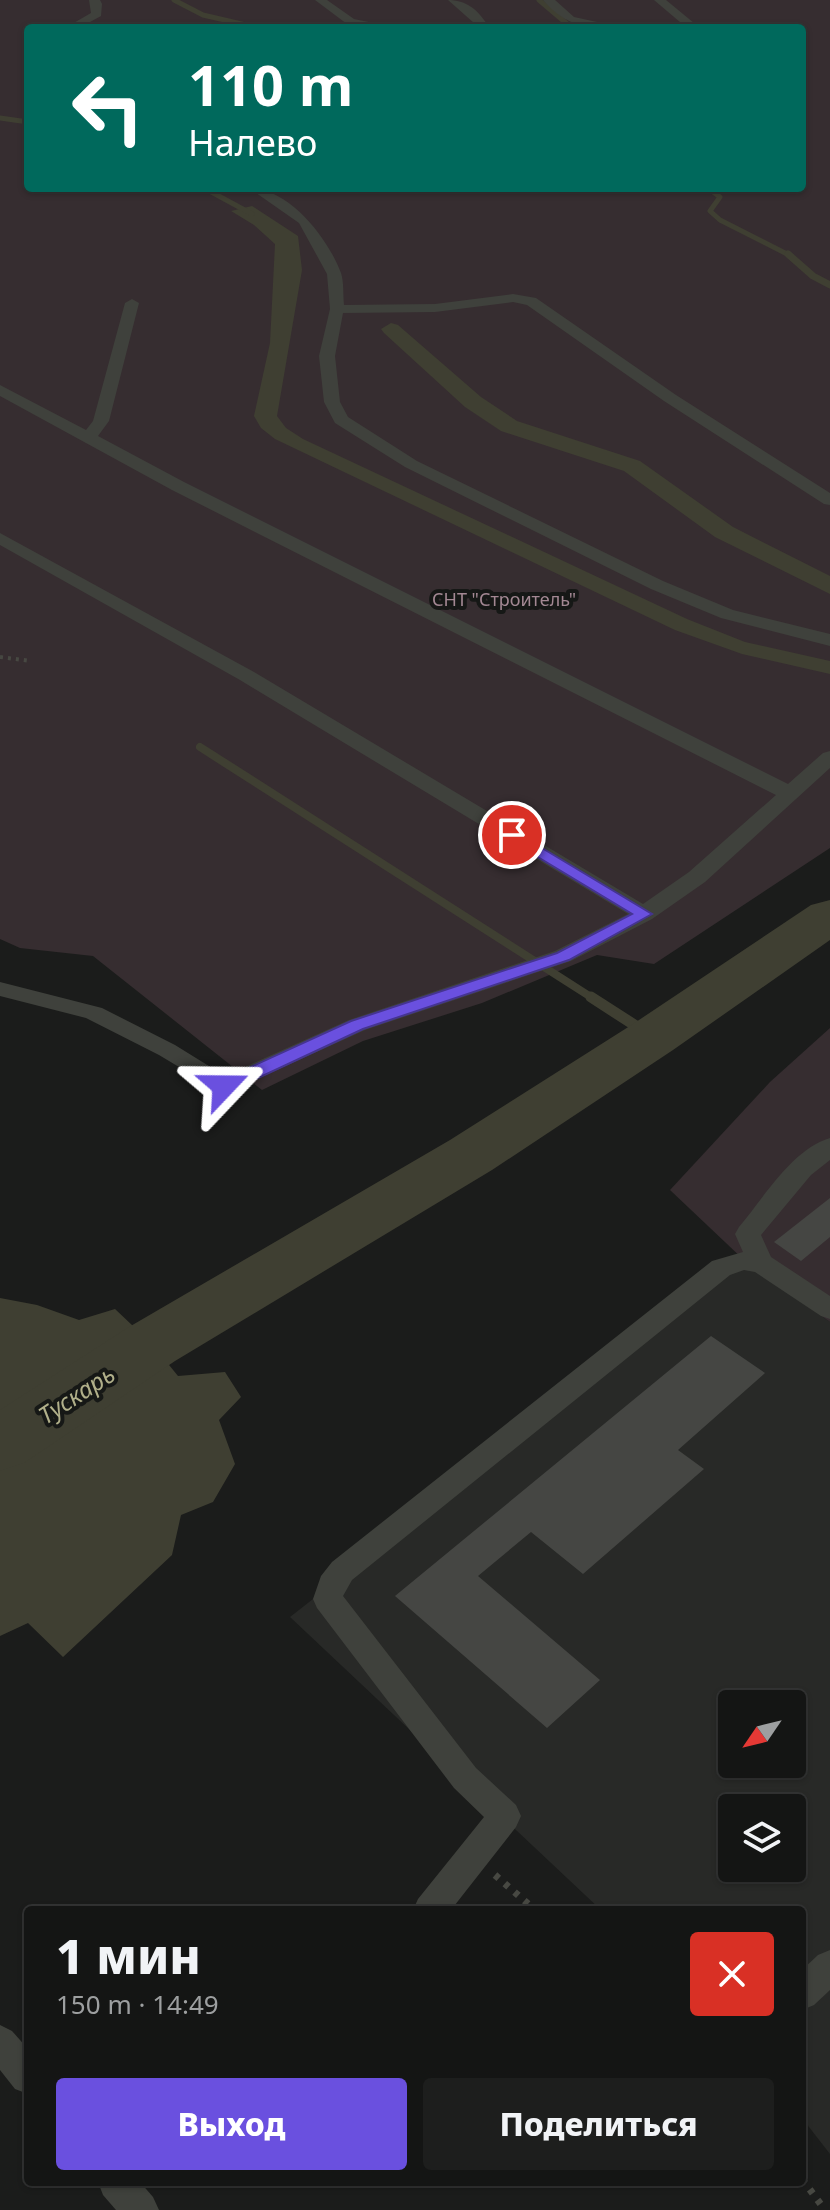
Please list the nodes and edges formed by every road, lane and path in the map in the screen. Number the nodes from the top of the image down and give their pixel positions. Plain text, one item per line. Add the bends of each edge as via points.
1 (94, 0) edge
2 (320, 0) edge
3 (453, 0) edge
4 (548, 0) edge
5 (659, 0) edge
6 (78, 24) edge
7 (365, 24) edge
8 (481, 24) edge
9 (595, 24) edge
10 (689, 24) edge
11 (262, 192) edge
12 (132, 303) dead end
13 (337, 309) junction
14 (0, 390) edge
15 (89, 438) junction
16 (830, 500) edge
17 (0, 538) edge
18 (830, 640) edge
19 (0, 657) edge
20 (31, 661) dead end
21 (830, 757) edge
22 (791, 794) junction
23 (644, 914) junction
24 (0, 989) edge
25 (830, 1147) edge
26 (761, 1263) junction
27 (830, 1309) edge
28 (474, 1856) junction
29 (433, 1906) edge
30 (530, 1906) edge
31 (830, 1967) edge
32 (806, 1989) edge
33 (0, 2043) edge
34 (24, 2071) edge
35 (806, 2184) edge
36 (119, 2186) edge
37 (140, 2210) edge
38 (825, 2210) edge

1 - 6 street via 97,14
2 - 7 street via 351,22
3 - 8 street
4 - 9 street via 571,20
5 - 10 street
11 - 13 street via 304,221 334,274
12 - 15 street via 101,421
13 - 16 street via 531,301
13 - 18 street via 327,356 332,402 341,420 368,440 657,585 727,614
14 - 15 street
15 - 22 street
17 - 23 street via 247,676
19 - 20 path
21 - 22 street
22 - 23 street via 697,877
23 - 24 street via 563,956 357,1025 224,1086 94,1013
25 - 26 street via 802,1169 748,1234
26 - 27 street
26 - 28 street via 744,1261 721,1268 331,1585 328,1599 337,1611 465,1778 505,1816
28 - 29 street
28 - 30 path
31 - 32 street
33 - 34 street
35 - 38 path
36 - 37 street

